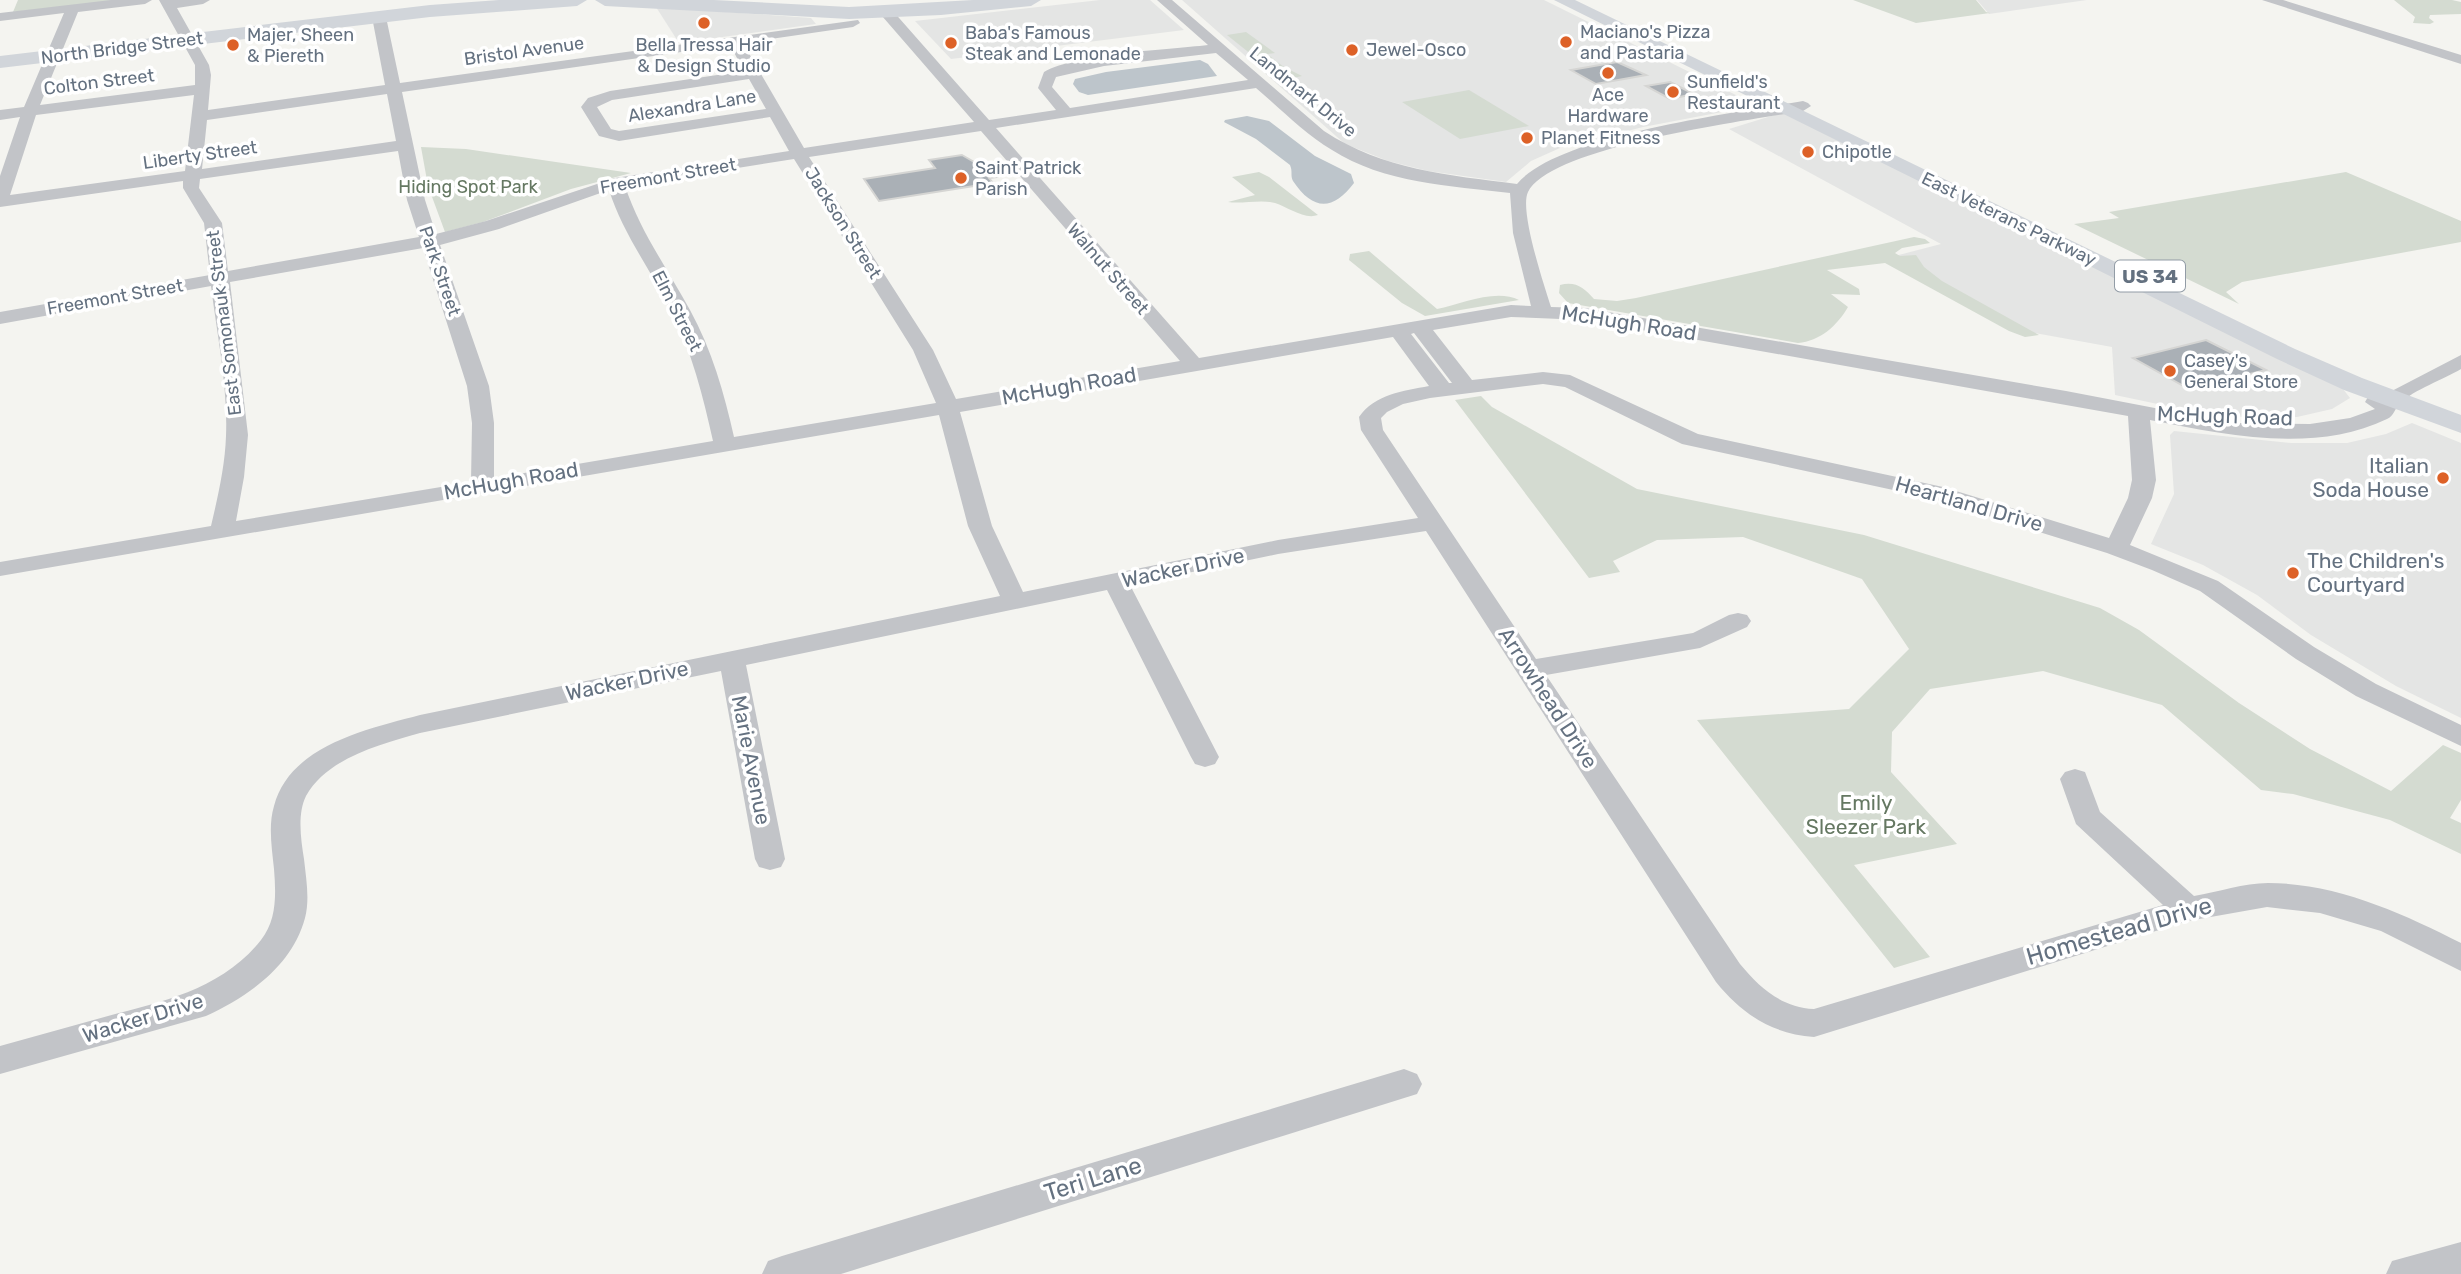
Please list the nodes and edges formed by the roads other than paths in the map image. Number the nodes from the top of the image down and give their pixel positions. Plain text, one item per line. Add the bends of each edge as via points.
1 (145, 0) edge
2 (203, 0) edge
3 (568, 0) edge
4 (577, 0) edge
5 (605, 0) edge
6 (1031, 0) edge
7 (1164, 0) edge
8 (1562, 0) edge
9 (1584, 0) edge
10 (2269, 0) edge
11 (2291, 0) edge
12 (168, 2) edge
13 (73, 8) junction
14 (887, 13) junction
15 (0, 17) edge
16 (379, 17) junction
17 (853, 23) dead end
18 (2400, 37) junction
19 (189, 40) junction
20 (734, 40) junction
21 (1219, 48) junction
22 (2461, 52) edge
23 (51, 56) junction
24 (2461, 60) edge
25 (0, 62) edge
26 (753, 74) junction
27 (1260, 83) junction
28 (203, 89) junction
29 (395, 89) junction
30 (1796, 108) junction
31 (30, 111) junction
32 (775, 112) junction
33 (1066, 112) junction
34 (0, 115) edge
35 (200, 116) junction
36 (983, 126) junction
37 (405, 145) junction
38 (799, 154) junction
39 (191, 175) junction
40 (615, 183) junction
41 (1520, 189) junction
42 (0, 202) edge
43 (432, 241) junction
44 (219, 279) junction
45 (1542, 311) junction
46 (0, 317) edge
47 (1419, 326) junction
48 (1398, 330) junction
49 (2461, 361) edge
50 (1194, 365) junction
51 (1455, 389) junction
52 (2399, 396) junction
53 (948, 406) junction
54 (2461, 412) edge
55 (2139, 413) junction
56 (2461, 425) edge
57 (725, 445) junction
58 (483, 486) junction
59 (1432, 523) junction
60 (222, 531) junction
61 (2116, 548) junction
62 (0, 569) edge
63 (1116, 582) junction
64 (1015, 602) junction
65 (1738, 621) dead end
66 (732, 660) junction
67 (1530, 669) junction
68 (2461, 737) edge
69 (1205, 757) dead end
70 (2075, 779) dead end
71 (769, 859) dead end
72 (2188, 909) junction
73 (2461, 958) edge
74 (1773, 1026) joint
75 (0, 1060) edge
76 (1404, 1084) dead end
77 (2461, 1260) edge
78 (782, 1274) edge
79 (2406, 1274) edge

1 - 13 street
2 - 12 street
3 - 4 highway, North Bridge Street
3 - 16 highway, North Bridge Street
5 - 14 highway via 806,13
6 - 14 highway
7 - 21 street, Landmark Drive
8 - 30 main road, East Veterans Parkway / US 34
9 - 30 main road, East Veterans Parkway / US 34
10 - 18 street
11 - 18 street
12 - 19 street, East Somonauk Street
13 - 15 street
13 - 23 street
14 - 36 street, Walnut Street
16 - 19 highway, North Bridge Street
16 - 29 street, Park Street
17 - 20 street, Bristol Avenue
18 - 22 street
18 - 24 street
19 - 23 highway, North Bridge Street
19 - 28 street, East Somonauk Street via 203,66
20 - 26 street, Jackson Street
20 - 29 street, Bristol Avenue
21 - 27 street, Landmark Drive
21 - 33 street via 1051,74 1045,88
23 - 25 highway, North Bridge Street
23 - 31 street
26 - 32 street, Jackson Street
26 - 32 street, Alexandra Lane via 610,96 589,107 605,133 619,136
27 - 33 street, Freemont Street
27 - 41 street, Landmark Drive via 1332,145 1357,157 1407,173
28 - 31 street, Colton Street
28 - 35 street, East Somonauk Street
29 - 35 street, Bristol Avenue
29 - 37 street, Park Street
30 - 41 street via 1581,151 1544,166
30 - 52 main road, East Veterans Parkway / US 34 via 2286,354
31 - 34 street, Colton Street
31 - 42 street
32 - 38 street, Jackson Street
33 - 36 street, Freemont Street
35 - 39 street, East Somonauk Street
36 - 38 street, Freemont Street
36 - 50 street, Walnut Street
37 - 39 street, Liberty Street
37 - 43 street, Park Street via 416,200
38 - 40 street, Freemont Street
38 - 53 street, Jackson Street via 923,350
39 - 42 street, Liberty Street
39 - 44 street, East Somonauk Street via 191,188 213,223
40 - 43 street, Freemont Street
40 - 57 street, Elm Street via 627,219 698,349
41 - 45 street via 1517,209
43 - 44 street, Freemont Street
43 - 58 street, Park Street via 478,386
44 - 46 street, Freemont Street
44 - 60 street, East Somonauk Street via 237,435
45 - 47 street, McHugh Road via 1491,313
45 - 55 street, McHugh Road via 1599,316
47 - 48 street, McHugh Road
47 - 51 street
48 - 50 street, McHugh Road
48 - 51 street
49 - 52 street, McHugh Road
50 - 53 street, McHugh Road
51 - 59 street, Arrowhead Drive via 1397,399 1370,417 1372,430
51 - 61 street, Heartland Drive via 1543,378 1570,381 1655,424 1709,445 1935,492
52 - 54 main road, East Veterans Parkway / US 34
52 - 55 street, McHugh Road via 2383,413 2355,424 2310,431 2233,430
52 - 56 main road, East Veterans Parkway / US 34
53 - 57 street, McHugh Road
53 - 64 street via 980,526
55 - 61 street via 2144,480
57 - 58 street, McHugh Road
58 - 60 street, McHugh Road
59 - 63 street, Wacker Drive via 1278,547
59 - 67 street, Arrowhead Drive
60 - 62 street, McHugh Road
61 - 68 street, Heartland Drive via 2208,586 2366,690
63 - 64 street, Wacker Drive
63 - 69 street
64 - 66 street, Wacker Drive
65 - 67 street via 1700,640
66 - 71 street, Marie Avenue
66 - 75 street, Wacker Drive via 421,724 379,735 336,754 294,790 286,812 289,917 279,939 257,965 219,995 194,1006
67 - 74 street, Arrowhead Drive via 1727,973
70 - 72 street via 2087,817
72 - 73 street, Homestead Drive via 2267,895 2320,901 2392,922
72 - 74 street, Homestead Drive via 1814,1023
76 - 78 street, Teri Lane
77 - 79 street

